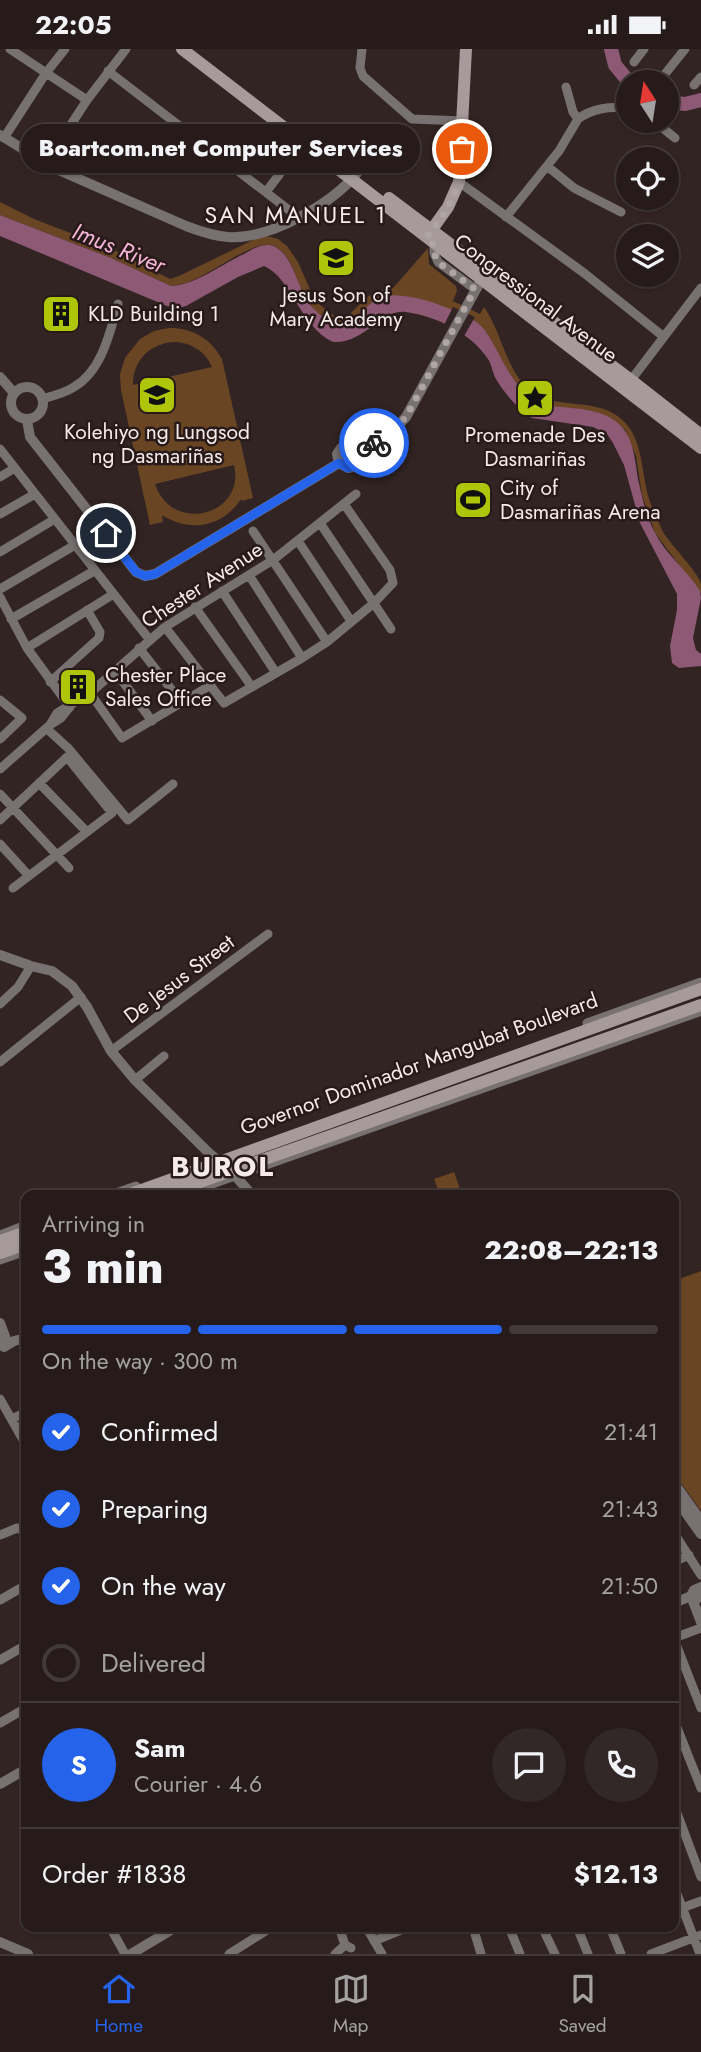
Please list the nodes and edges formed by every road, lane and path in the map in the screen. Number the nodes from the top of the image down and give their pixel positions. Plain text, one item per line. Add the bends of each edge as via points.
1 (10, 49) edge
2 (65, 49) edge
3 (126, 49) edge
4 (182, 49) edge
5 (195, 49) edge
6 (362, 49) edge
7 (466, 49) edge
8 (644, 49) edge
9 (685, 49) edge
10 (634, 62) dead end
11 (668, 70) edge
12 (108, 71) junction
13 (46, 73) junction
14 (701, 77) edge
15 (694, 85) dead end
16 (566, 87) dead end
17 (88, 100) junction
18 (616, 107) edge
19 (578, 119) junction
20 (463, 121) junction
21 (669, 133) edge
22 (2, 136) edge
23 (675, 138) dead end
24 (304, 142) junction
25 (46, 163) junction
26 (547, 166) junction
27 (354, 176) junction
28 (459, 182) junction
29 (266, 192) junction
30 (621, 212) dead end
31 (298, 217) junction
32 (506, 217) junction
33 (430, 237) junction
34 (480, 280) junction
35 (701, 288) edge
36 (118, 304) dead end
37 (664, 337) junction
38 (0, 377) edge
39 (628, 384) junction
40 (14, 393) junction
41 (43, 399) junction
42 (27, 420) junction
43 (701, 435) edge
44 (0, 449) edge
45 (701, 449) edge
46 (15, 468) junction
47 (0, 477) edge
48 (35, 493) junction
49 (356, 494) dead end
50 (344, 503) junction
51 (0, 515) edge
52 (55, 519) junction
53 (320, 523) junction
54 (253, 531) dead end
55 (298, 541) junction
56 (75, 545) junction
57 (0, 552) edge
58 (272, 560) junction
59 (94, 571) junction
60 (248, 576) junction
61 (0, 589) edge
62 (222, 591) junction
63 (112, 595) junction
64 (0, 597) edge
65 (374, 603) junction
66 (195, 607) junction
67 (87, 610) junction
68 (11, 618) junction
69 (351, 621) junction
70 (165, 627) junction
71 (391, 629) dead end
72 (149, 639) junction
73 (327, 642) junction
74 (27, 648) junction
75 (139, 648) junction
76 (302, 659) junction
77 (115, 671) junction
78 (276, 673) junction
79 (50, 682) junction
80 (211, 685) junction
81 (252, 687) junction
82 (90, 693) junction
83 (0, 700) edge
84 (182, 703) junction
85 (70, 707) junction
86 (152, 721) junction
87 (48, 727) junction
88 (0, 739) edge
89 (0, 769) edge
90 (39, 783) junction
91 (173, 784) dead end
92 (0, 795) edge
93 (13, 808) junction
94 (0, 820) edge
95 (87, 832) junction
96 (0, 845) edge
97 (57, 855) junction
98 (69, 868) dead end
99 (29, 876) junction
100 (13, 888) dead end
101 (268, 935) dead end
102 (0, 955) edge
103 (31, 966) junction
104 (701, 982) edge
105 (701, 989) edge
106 (81, 997) junction
107 (0, 1004) edge
108 (701, 1005) edge
109 (701, 1011) edge
110 (111, 1051) junction
111 (164, 1056) dead end
112 (0, 1062) edge
113 (135, 1080) junction
114 (375, 1114) junction
115 (226, 1170) junction
116 (133, 1190) edge
117 (148, 1190) edge
118 (176, 1190) edge
119 (190, 1190) edge
120 (240, 1190) edge
121 (247, 1190) edge
122 (21, 1227) edge
123 (21, 1233) edge
124 (0, 1235) edge
125 (0, 1241) edge
126 (21, 1246) edge
127 (0, 1253) edge
128 (21, 1253) edge
129 (0, 1260) edge
130 (0, 1323) edge
131 (21, 1340) edge
132 (3, 1345) edge
133 (0, 1399) edge
134 (21, 1414) edge
135 (12, 1419) junction
136 (21, 1436) edge
137 (679, 1490) edge
138 (679, 1503) edge
139 (701, 1521) edge
140 (21, 1530) edge
141 (701, 1534) edge
142 (0, 1535) edge
143 (679, 1540) edge
144 (689, 1555) junction
145 (679, 1560) edge
146 (701, 1575) edge
147 (701, 1587) edge
148 (21, 1588) edge
149 (696, 1596) edge
150 (0, 1600) edge
151 (679, 1601) edge
152 (701, 1622) edge
153 (701, 1628) edge
154 (679, 1637) edge
155 (21, 1648) edge
156 (679, 1652) edge
157 (0, 1660) edge
158 (701, 1709) edge
159 (21, 1711) edge
160 (0, 1723) edge
161 (679, 1733) edge
162 (21, 1773) edge
163 (0, 1784) edge
164 (701, 1789) edge
165 (679, 1818) edge
166 (701, 1877) edge
167 (679, 1901) edge
168 (701, 1901) edge
169 (682, 1908) junction
170 (113, 1932) edge
171 (164, 1932) edge
172 (264, 1932) edge
173 (341, 1932) edge
174 (369, 1932) edge
175 (396, 1932) edge
176 (474, 1932) edge
177 (511, 1932) edge
178 (544, 1932) edge
179 (579, 1932) edge
180 (612, 1932) edge
181 (697, 1937) edge
182 (374, 1941) junction
183 (0, 1942) edge
184 (478, 1953) edge
185 (28, 1954) edge
186 (125, 1954) edge
187 (131, 1954) edge
188 (229, 1954) edge
189 (335, 1954) edge
190 (382, 1954) edge
191 (520, 1954) edge
192 (555, 1954) edge
193 (588, 1954) edge
194 (621, 1954) edge
195 (651, 1954) edge
196 (700, 1954) edge

1 - 13 street
2 - 13 street
3 - 12 street
4 - 24 main road, Congressional Avenue
5 - 27 main road, Congressional Avenue
6 - 20 street via 363,76 412,119
7 - 20 main road
8 - 10 street
9 - 11 street
12 - 17 street
12 - 29 street
13 - 17 street
13 - 22 street
14 - 15 street
16 - 19 street
17 - 25 street
18 - 19 street via 589,111
19 - 26 street
20 - 28 main road
21 - 23 street
22 - 25 street
24 - 27 main road, Congressional Avenue
24 - 29 street
25 - 31 street via 206,234 243,237
26 - 30 street via 574,188
26 - 32 street
27 - 31 street via 326,202
27 - 33 main road, Congressional Avenue
28 - 32 street
28 - 33 main road
29 - 31 street
32 - 37 street
33 - 34 main road, Congressional Avenue
33 - 34 street via 438,262
34 - 39 main road, Congressional Avenue
34 - 42 street via 406,417 394,429 358,453 351,447 341,448 339,463 155,574 136,572 30,437
35 - 37 street
36 - 41 street via 106,345 86,378
37 - 39 street
38 - 40 street
39 - 43 main road, Congressional Avenue
39 - 45 main road, Congressional Avenue
40 - 41 street via 30,388
40 - 42 street via 12,411
41 - 42 street via 40,413
44 - 46 street
46 - 47 street
46 - 48 street
48 - 51 street
48 - 52 street
49 - 50 street, Chester Avenue
50 - 53 street, Chester Avenue
50 - 65 street via 393,578
52 - 56 street
52 - 57 street
53 - 55 street, Chester Avenue
53 - 65 street
54 - 58 street
55 - 58 street, Chester Avenue
55 - 69 street
56 - 59 street
56 - 61 street
58 - 60 street, Chester Avenue
58 - 73 street
59 - 63 street
59 - 68 street
60 - 62 street, Chester Avenue
60 - 76 street
62 - 66 street, Chester Avenue
62 - 78 street
63 - 67 street
63 - 72 street
64 - 68 street
65 - 69 street
65 - 71 street
66 - 70 street, Chester Avenue
66 - 81 street
67 - 74 street
67 - 79 street via 99,638
68 - 74 street
69 - 73 street
70 - 72 street, Chester Avenue
70 - 80 street
72 - 75 street, Chester Avenue
73 - 76 street
74 - 79 street
75 - 77 street, Chester Avenue
75 - 84 street
76 - 78 street
77 - 82 street, Chester Avenue
77 - 86 street
78 - 81 street
79 - 85 street
80 - 81 street via 224,703
80 - 84 street
82 - 85 street, Chester Avenue
82 - 86 street via 122,739
83 - 88 street via 22,718
84 - 86 street
85 - 87 street, Chester Avenue via 57,713
87 - 89 street, Chester Avenue
87 - 91 street via 128,820
90 - 93 street
90 - 95 street
90 - 95 street via 67,757 112,813
92 - 93 street
93 - 94 street
93 - 97 street
95 - 97 street
96 - 99 street
97 - 98 street
97 - 99 street
99 - 100 street
101 - 110 street, De Jesus Street
102 - 103 street
103 - 106 street via 52,971
103 - 107 street via 18,988
104 - 115 street, Governor Dominador Mangubat Boulevard
105 - 114 main road, Governor Dominador Mangubat Boulevard
106 - 110 street
106 - 112 street
108 - 114 main road, Governor Dominador Mangubat Boulevard
109 - 115 street, Governor Dominador Mangubat Boulevard
110 - 113 street
111 - 113 street
113 - 115 street
114 - 115 main road, Governor Dominador Mangubat Boulevard
115 - 116 street, Governor Dominador Mangubat Boulevard
115 - 117 main road, Governor Dominador Mangubat Boulevard
115 - 118 main road, Governor Dominador Mangubat Boulevard
115 - 119 street, Governor Dominador Mangubat Boulevard
115 - 120 street
115 - 121 street
122 - 124 street
123 - 125 main road
126 - 127 main road
128 - 129 street
130 - 132 street
131 - 132 street
133 - 135 street
134 - 135 street
135 - 136 street
137 - 139 street
138 - 141 street
140 - 142 street via 12,1528
143 - 144 street
144 - 145 street
144 - 146 street
147 - 149 street via 694,1590
148 - 150 street
149 - 151 street
149 - 152 street
153 - 154 street
155 - 157 street
156 - 158 street
159 - 160 street
161 - 164 street
162 - 163 street
165 - 166 street
167 - 169 street
168 - 169 street
169 - 181 street
170 - 186 street
171 - 187 street
172 - 188 street
173 - 189 street via 348,1947
174 - 182 street
175 - 182 street
176 - 184 street
177 - 191 street
178 - 192 street
179 - 193 street
180 - 194 street
181 - 195 street
181 - 196 street
182 - 190 street
183 - 185 street

